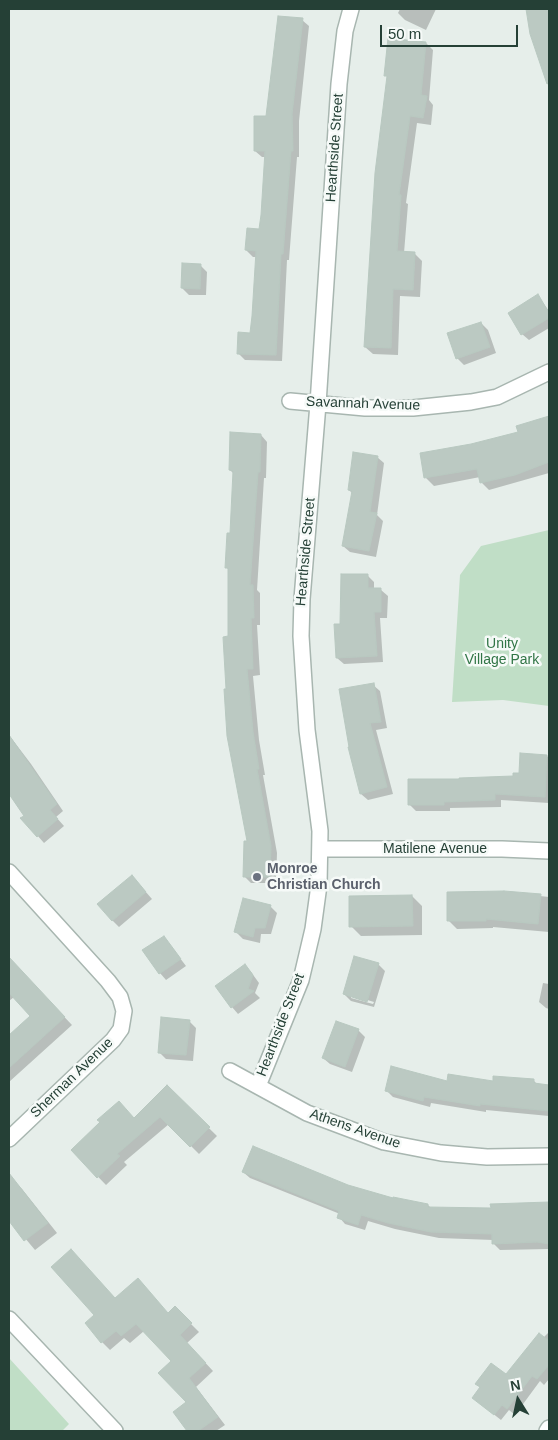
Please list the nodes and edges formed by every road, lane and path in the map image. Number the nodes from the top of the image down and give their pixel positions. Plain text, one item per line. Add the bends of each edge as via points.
1 (350, 9) edge
2 (549, 372) edge
3 (290, 401) dead end
4 (318, 404) junction
5 (320, 849) junction
6 (549, 851) edge
7 (9, 872) edge
8 (230, 1071) dead end
9 (258, 1086) junction
10 (9, 1139) edge
11 (549, 1156) edge
12 (9, 1319) edge
13 (549, 1428) edge
14 (115, 1431) edge
15 (547, 1431) edge

1 - 4 street, Hearthside Street via 339,84
2 - 4 street, Savannah Avenue via 497,397 471,402 413,408
3 - 4 street, Savannah Avenue
4 - 5 street, Hearthside Street via 300,636
5 - 6 street, Matilene Avenue via 502,848
5 - 9 street, Hearthside Street via 313,929 301,980
7 - 10 street, Sherman Avenue via 108,981 120,997 124,1011 121,1029 113,1040
8 - 9 street, Athens Avenue
9 - 11 street, Athens Avenue via 307,1113 393,1144 487,1157
12 - 14 street
13 - 15 street

